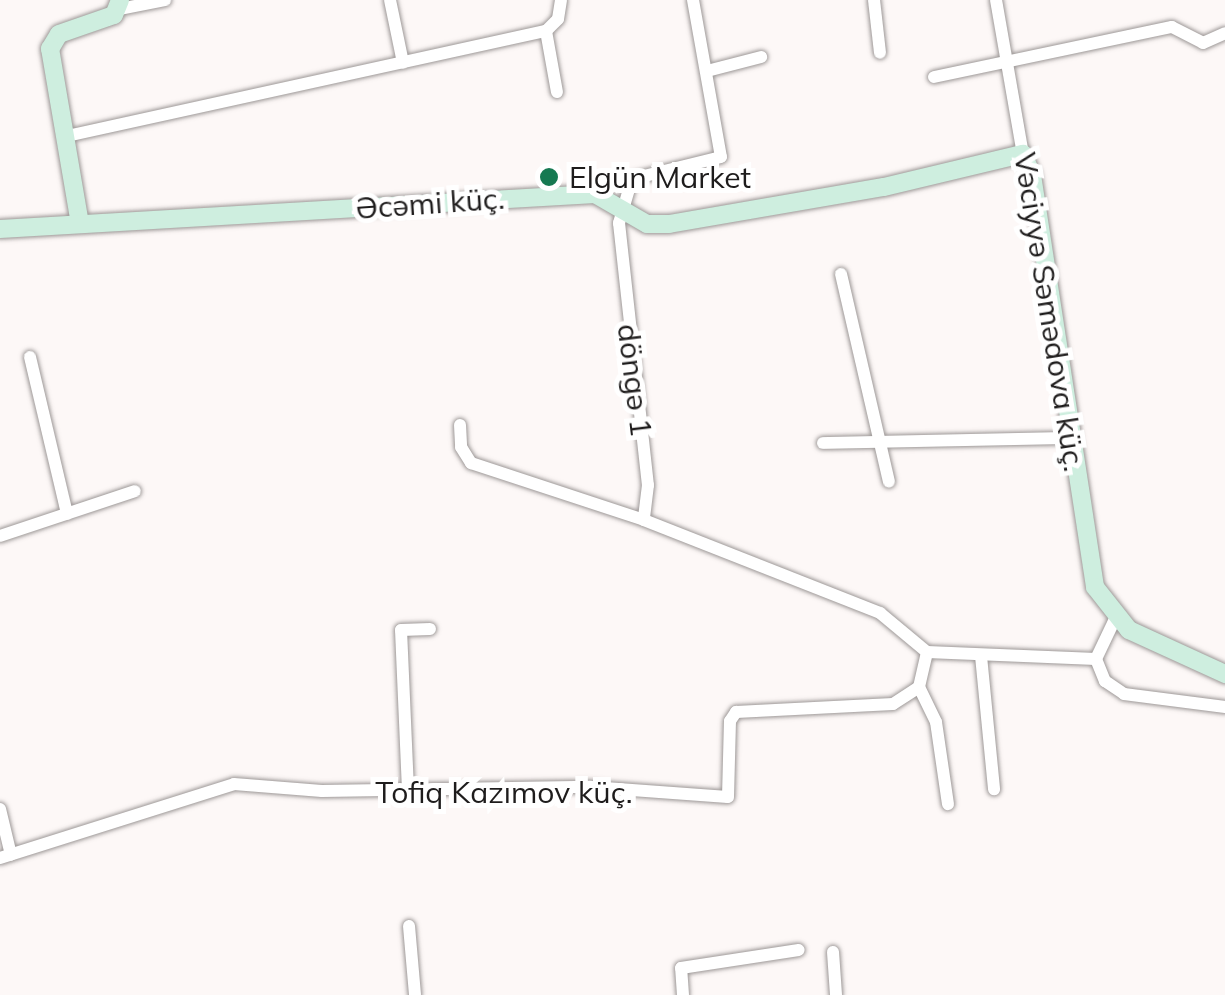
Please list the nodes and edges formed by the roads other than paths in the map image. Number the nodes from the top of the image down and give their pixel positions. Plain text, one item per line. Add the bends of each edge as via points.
1 (165, 0) edge
2 (390, 0) edge
3 (560, 0) edge
4 (693, 0) edge
5 (874, 0) edge
6 (996, 0) edge
7 (120, 4) edge
8 (546, 31) junction
9 (1225, 32) edge
10 (880, 53) dead end
11 (761, 57) dead end
12 (1006, 62) junction
13 (403, 64) junction
14 (707, 71) junction
15 (934, 77) dead end
16 (557, 92) dead end
17 (67, 136) junction
18 (1023, 154) junction
19 (622, 207) junction
20 (80, 224) junction
21 (0, 229) edge
22 (841, 274) dead end
23 (30, 357) dead end
24 (460, 425) dead end
25 (1071, 438) junction
26 (881, 443) junction
27 (822, 444) dead end
28 (889, 482) dead end
29 (136, 491) dead end
30 (67, 514) junction
31 (644, 520) junction
32 (0, 536) edge
33 (1115, 619) junction
34 (430, 628) dead end
35 (927, 652) junction
36 (981, 656) junction
37 (1096, 659) junction
38 (1225, 674) edge
39 (919, 687) junction
40 (1225, 707) edge
41 (408, 790) junction
42 (994, 790) dead end
43 (948, 804) dead end
44 (0, 810) edge
45 (5, 857) edge
46 (409, 926) dead end
47 (799, 950) dead end
48 (833, 952) dead end
49 (415, 995) edge
50 (682, 995) edge
51 (836, 995) edge

1 - 7 street
2 - 13 street
3 - 8 street via 558,19
4 - 14 street
5 - 10 street
6 - 12 street, Vəciyyə Səmədova küç.
7 - 17 street via 53,40 50,62
8 - 13 street
8 - 16 street
9 - 12 street via 1203,43 1172,27
11 - 14 street
12 - 15 street
12 - 18 street, Vəciyyə Səmədova küç.
13 - 17 street
14 - 19 street via 721,157 632,180
17 - 20 street
18 - 19 street, Əcəmi küç. via 884,187 669,224 647,224
18 - 25 street, Vəciyyə Səmədova küç. via 1032,175
19 - 20 street, Əcəmi küç. via 602,195 580,194
19 - 31 street, döngə 1 via 618,250 648,484
20 - 21 street, Əcəmi küç.
22 - 26 street
23 - 30 street
24 - 31 street via 460,448 471,463
25 - 26 street
25 - 33 street, Vəciyyə Səmədova küç. via 1095,588
26 - 27 street
26 - 28 street
29 - 30 street
30 - 32 street
31 - 35 street via 880,613
33 - 37 street
33 - 38 street
34 - 41 street via 401,630
35 - 36 street
35 - 39 street
36 - 37 street
36 - 42 street
37 - 40 street via 1105,681 1124,694
39 - 41 street, Tofiq Kazımov küç. via 892,704 736,712 730,720 728,798 592,787
39 - 43 street via 936,722
41 - 45 street, Tofiq Kazımov küç. via 234,784
44 - 45 street
46 - 49 street
47 - 50 street via 681,968
48 - 51 street

